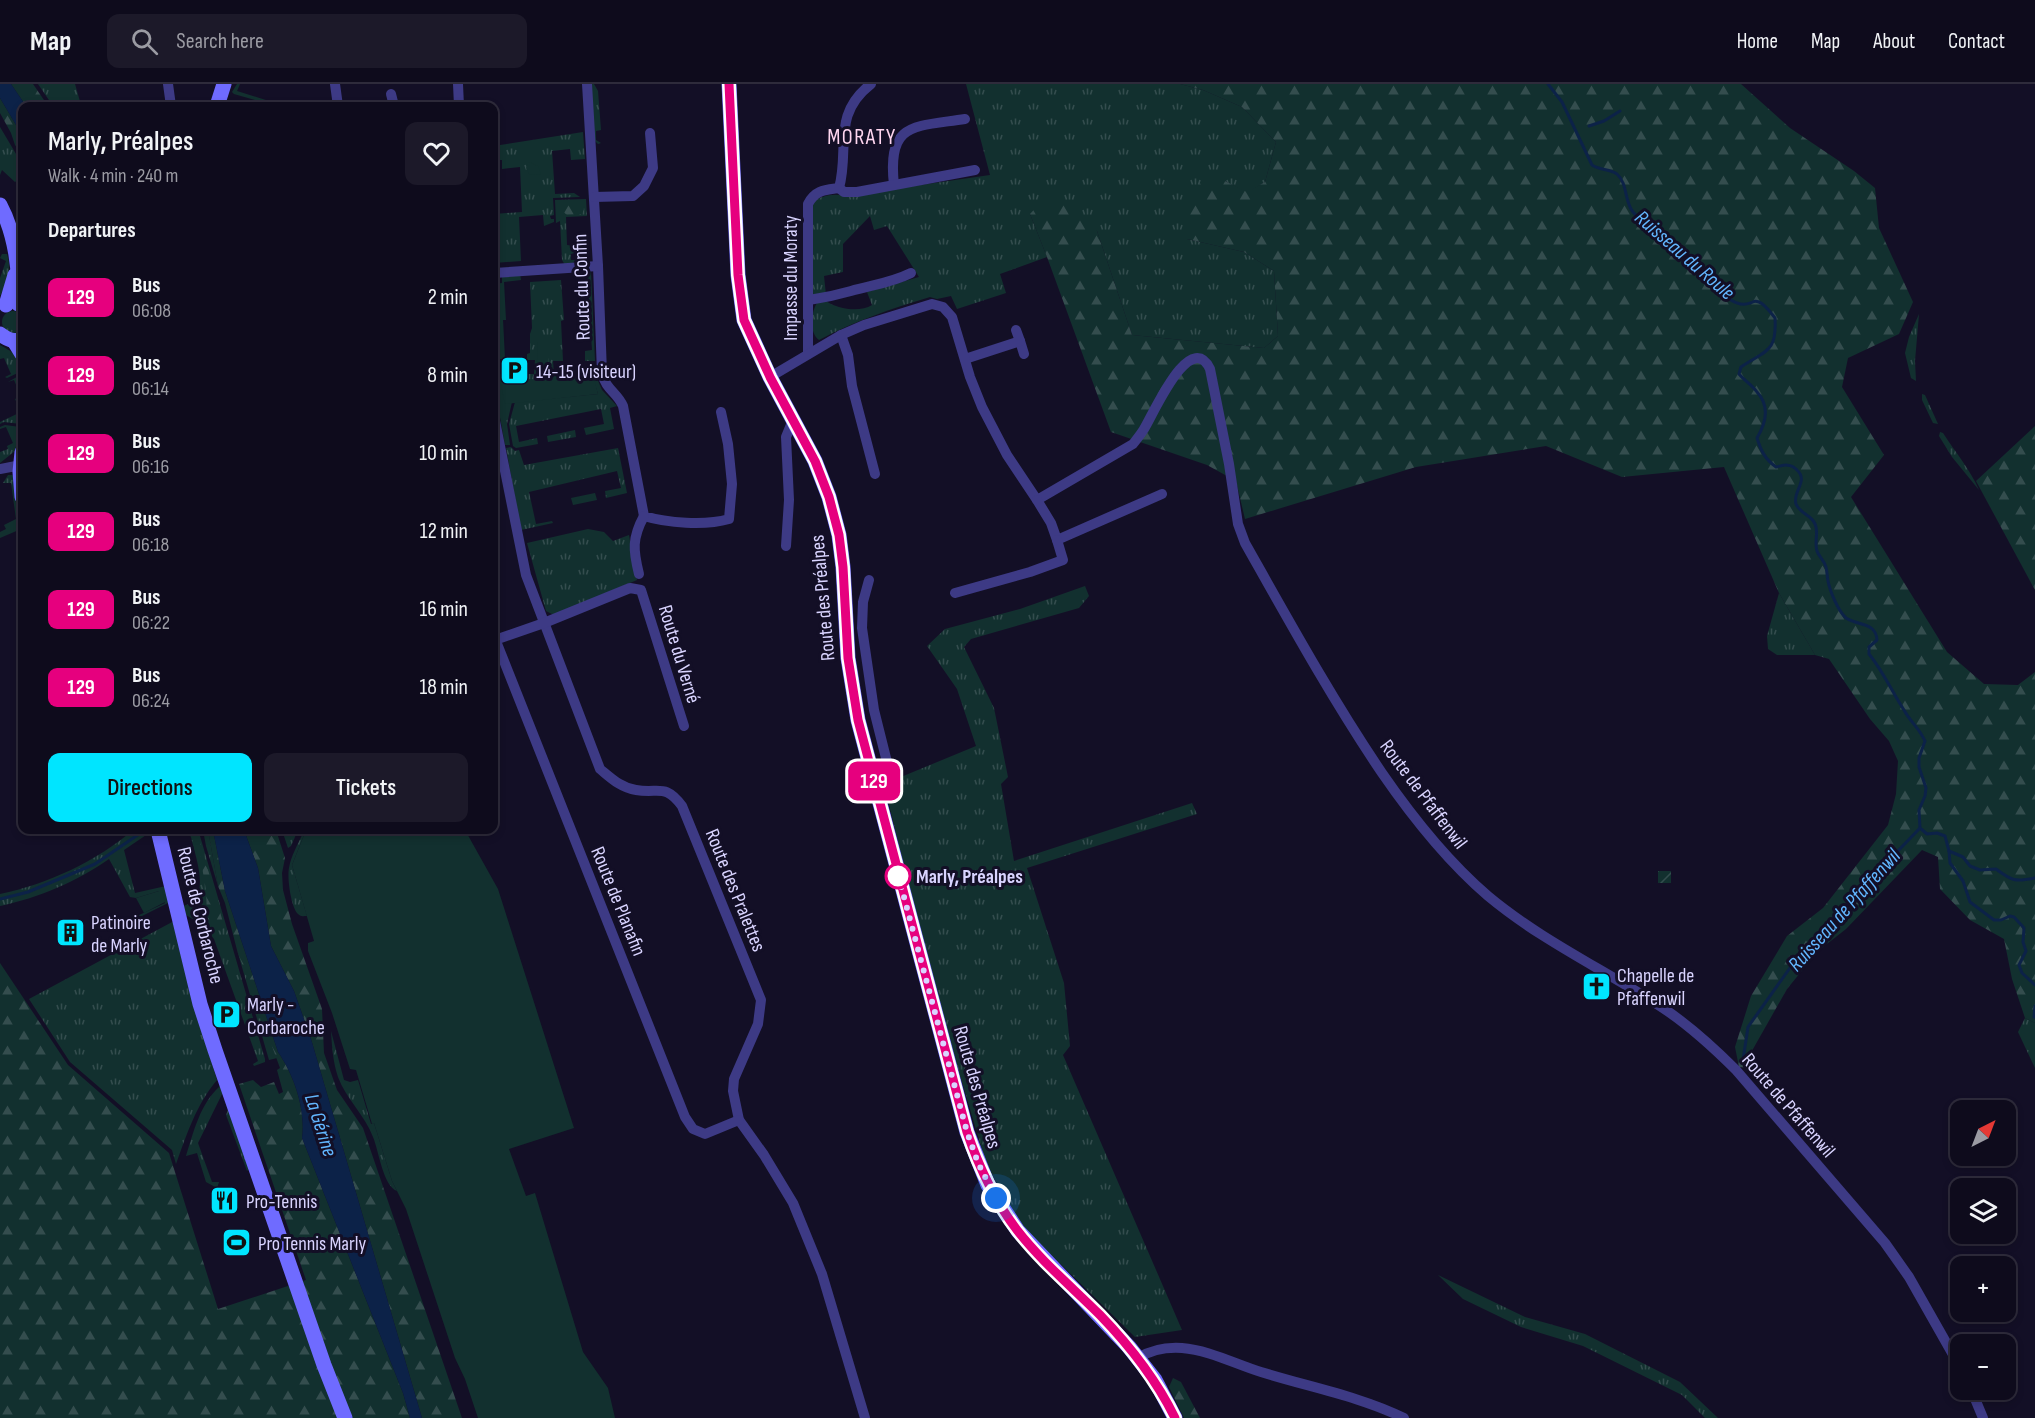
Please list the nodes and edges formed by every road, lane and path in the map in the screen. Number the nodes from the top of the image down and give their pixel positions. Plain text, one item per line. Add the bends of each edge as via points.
1 (168, 84) edge
2 (224, 84) edge
3 (335, 84) edge
4 (458, 84) edge
5 (586, 84) edge
6 (729, 84) edge
7 (871, 84) edge
8 (391, 94) dead end
9 (170, 102) edge
10 (218, 102) edge
11 (337, 102) edge
12 (393, 102) edge
13 (459, 102) edge
14 (965, 119) dead end
15 (650, 133) dead end
16 (975, 170) dead end
17 (894, 185) junction
18 (839, 188) junction
19 (594, 197) junction
20 (0, 205) edge
21 (598, 266) junction
22 (498, 273) edge
23 (911, 273) dead end
24 (18, 285) edge
25 (809, 300) junction
26 (1016, 330) dead end
27 (0, 334) edge
28 (841, 335) junction
29 (1020, 341) junction
30 (18, 343) edge
31 (808, 354) junction
32 (1024, 354) dead end
33 (965, 359) junction
34 (770, 377) junction
35 (721, 412) dead end
36 (793, 420) junction
37 (498, 436) edge
38 (18, 461) edge
39 (0, 470) edge
40 (874, 474) dead end
41 (1162, 494) dead end
42 (1037, 500) junction
43 (644, 516) junction
44 (1057, 540) junction
45 (786, 546) dead end
46 (639, 574) dead end
47 (869, 580) dead end
48 (954, 594) dead end
49 (544, 623) junction
50 (498, 637) edge
51 (498, 648) edge
52 (684, 726) dead end
53 (873, 778) junction
54 (159, 834) edge
55 (739, 1120) junction
56 (1950, 1349) edge
57 (1138, 1358) junction
58 (1976, 1400) edge
59 (345, 1418) edge
60 (865, 1418) edge
61 (1175, 1418) edge
62 (1404, 1418) edge
63 (1983, 1418) edge

1 - 9 street
2 - 10 main road
3 - 11 street
4 - 13 street
5 - 19 street, Route du Confin
6 - 34 main road, Route des Préalpes via 738,275 744,320
7 - 18 street via 856,97 847,114
8 - 12 street
14 - 17 street via 921,126 898,139 892,154
15 - 19 street via 653,168 644,186 633,196
16 - 17 street, Impasse du Moraty
17 - 18 street, Impasse du Moraty via 857,192
18 - 25 street, Impasse du Moraty via 818,191 808,204
19 - 21 street, Route du Confin
20 - 24 main road via 14,243
21 - 22 street
21 - 43 street, Route du Confin via 602,373 608,388 624,406
23 - 25 street via 887,284
25 - 31 street, Impasse du Moraty
26 - 29 street
27 - 30 main road
28 - 31 street
28 - 33 street via 932,304 943,307 952,317
28 - 40 street
29 - 32 street
29 - 33 street
31 - 34 street
33 - 42 street via 987,417
34 - 36 main road, Route des Préalpes
35 - 43 street via 732,484 729,519 694,522
36 - 45 street, Route des Préalpes via 786,437
36 - 53 main road, Route des Préalpes via 815,461 839,535 848,658
37 - 49 street, Route des Pralettes via 523,564
38 - 39 street
41 - 44 street
42 - 44 street
42 - 56 street, Route de Pfaffenwil via 1133,444 1175,374 1188,361 1196,358 1208,365 1245,543 1357,735 1405,805 1435,844 1489,897 1580,959 1664,1008 1715,1049 1885,1243
43 - 46 street, Route du Confin via 636,531 634,552
44 - 48 street via 1063,560
47 - 53 street, Route des Préalpes via 862,628 874,710 889,770
49 - 50 street, Route de Planafin
49 - 52 street, Route du Verné via 630,588 641,590
49 - 55 street, Route des Pralettes via 600,769 617,784 674,795 681,806 761,1000 758,1024 734,1079
51 - 55 street, Route de Planafin via 685,1117 693,1129 705,1134
53 - 57 main road, Route des Préalpes via 959,1105 978,1163 1018,1231
54 - 59 main road, Route de Corbaroche via 200,1004
55 - 60 street, Route des Pralettes via 793,1203 822,1274
57 - 61 main road, Route des Préalpes
57 - 62 street via 1168,1348 1192,1349 1348,1396
58 - 63 street

